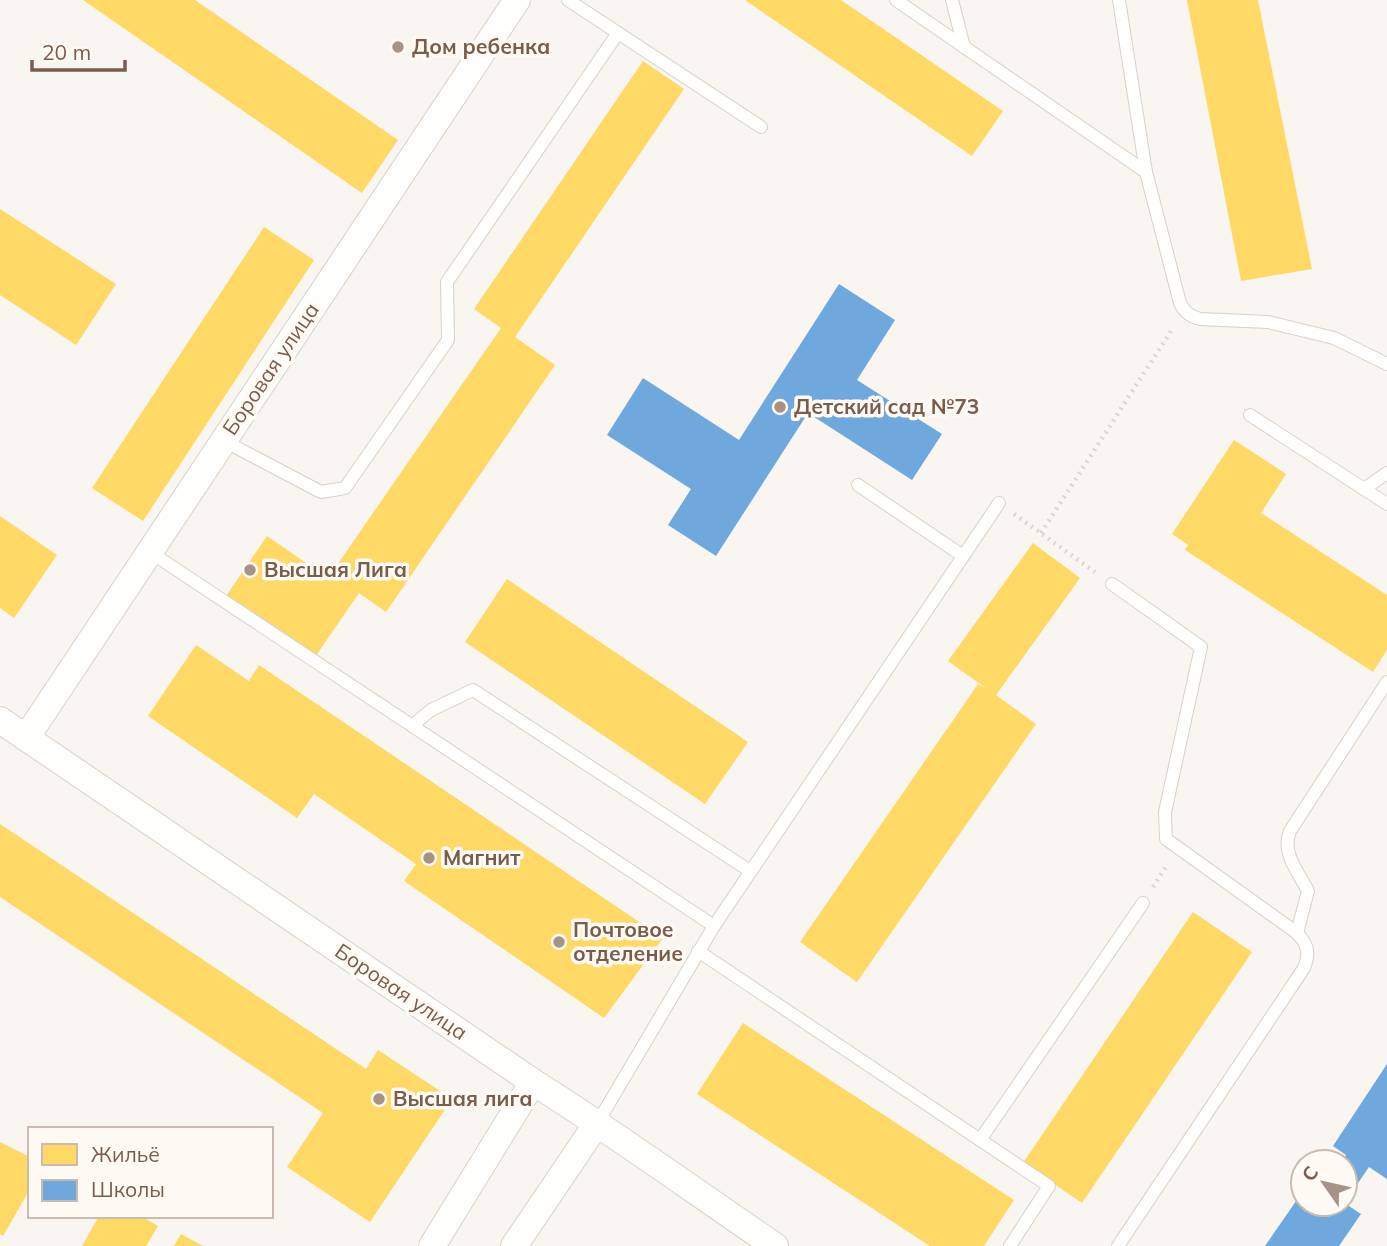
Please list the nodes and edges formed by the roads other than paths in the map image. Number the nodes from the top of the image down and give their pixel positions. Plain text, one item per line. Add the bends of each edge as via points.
1 (517, 0) edge
2 (568, 0) edge
3 (896, 0) edge
4 (952, 0) edge
5 (1119, 0) edge
6 (618, 33) junction
7 (964, 47) junction
8 (761, 127) dead end
9 (1146, 172) junction
10 (1387, 364) edge
11 (1250, 415) dead end
12 (224, 441) junction
13 (1387, 473) edge
14 (858, 485) dead end
15 (1364, 489) junction
16 (999, 503) road end
17 (1387, 504) edge
18 (150, 552) junction
19 (963, 556) junction
20 (1112, 584) road end
21 (1387, 682) edge
22 (0, 720) edge
23 (412, 726) junction
24 (26, 738) junction
25 (750, 871) junction
26 (1143, 903) road end
27 (714, 926) junction
28 (1297, 933) junction
29 (698, 951) junction
30 (533, 1082) junction
31 (597, 1122) junction
32 (980, 1140) junction
33 (432, 1246) edge
34 (514, 1246) edge
35 (775, 1246) edge
36 (1010, 1246) edge
37 (1118, 1246) edge

1 - 12 street, Боровая улица
2 - 6 lane
3 - 7 lane
4 - 7 lane
5 - 9 lane
6 - 8 lane
6 - 12 lane via 447,282 448,340 345,488 321,492
7 - 9 lane
9 - 10 lane via 1184,311 1200,319 1268,322 1334,338
11 - 15 lane
12 - 18 street, Боровая улица
13 - 15 lane
14 - 19 lane
15 - 17 lane
16 - 19 lane
18 - 23 lane
18 - 24 street, Боровая улица
19 - 25 lane
20 - 28 lane via 1201,647 1165,811 1166,839
21 - 28 lane via 1286,840 1308,891
22 - 24 street, Боровая улица
23 - 25 lane via 431,710 473,690
23 - 27 lane
24 - 30 street, Боровая улица
25 - 27 lane
26 - 32 lane
27 - 29 lane
28 - 37 lane via 1306,943 1304,968
29 - 31 lane
29 - 32 lane
30 - 31 street, Боровая улица
30 - 33 street
31 - 34 street
31 - 35 street, Боровая улица
32 - 36 lane via 1049,1186

